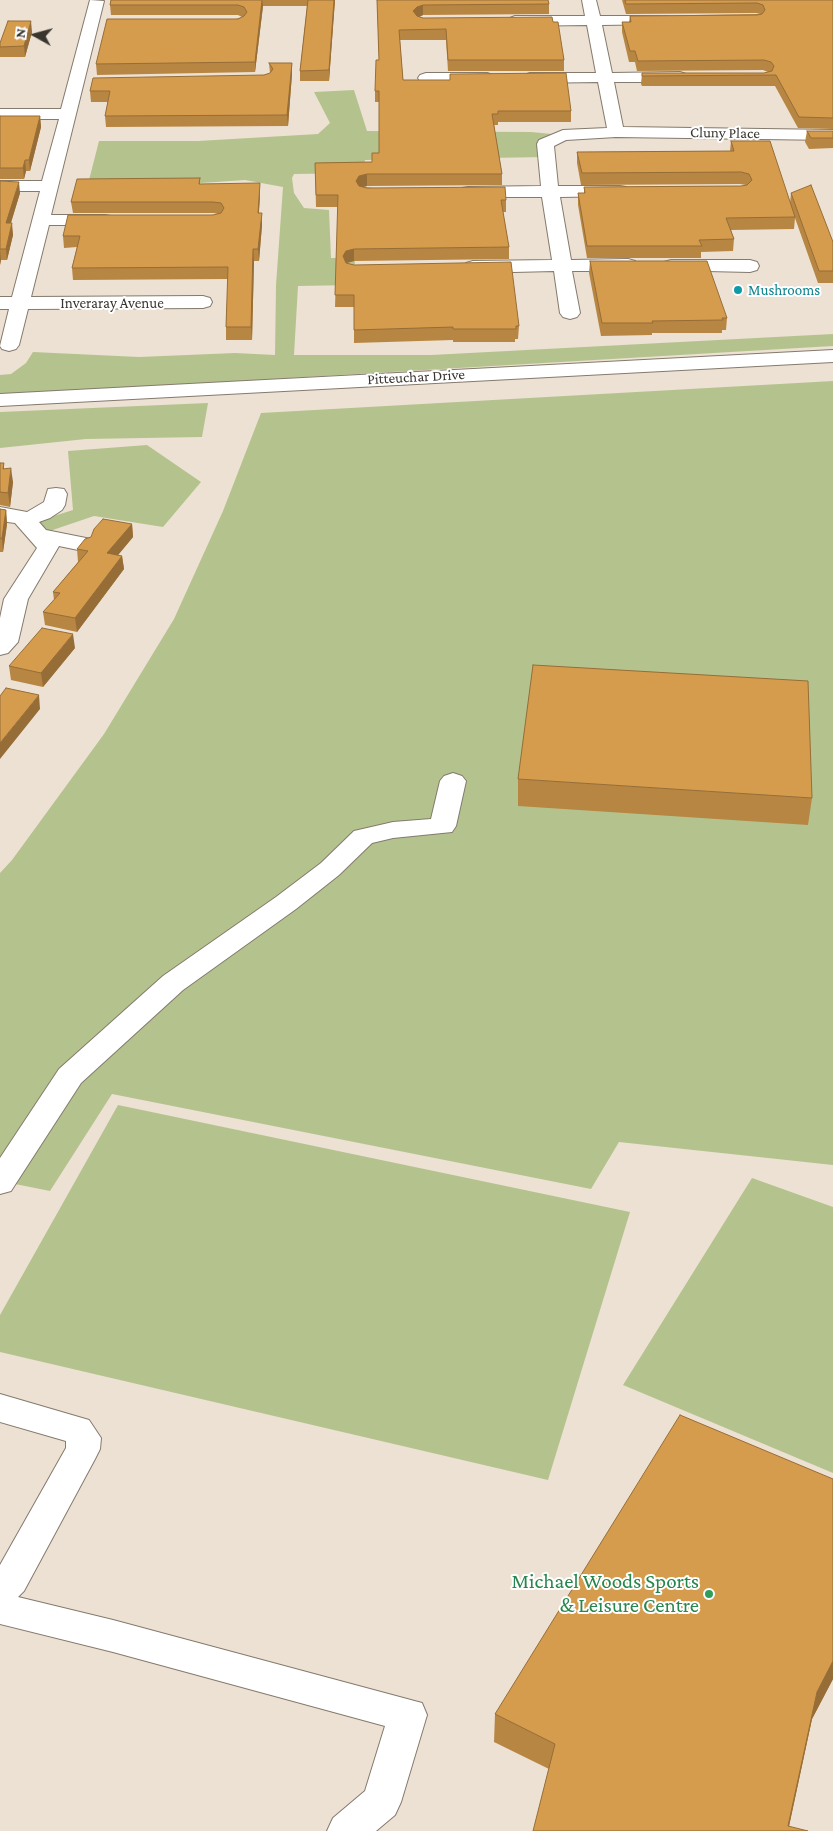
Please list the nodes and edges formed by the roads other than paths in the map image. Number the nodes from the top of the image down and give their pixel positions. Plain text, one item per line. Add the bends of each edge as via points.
1 (589, 0) edge
2 (97, 1) edge
3 (593, 20) junction
4 (680, 20) edge
5 (502, 21) edge
6 (92, 22) junction
7 (112, 22) edge
8 (605, 77) junction
9 (694, 77) edge
10 (426, 78) edge
11 (77, 82) junction
12 (96, 82) edge
13 (0, 114) edge
14 (69, 114) junction
15 (616, 132) junction
16 (833, 135) edge
17 (0, 186) edge
18 (50, 186) junction
19 (550, 191) junction
20 (634, 191) edge
21 (453, 192) edge
22 (41, 220) junction
23 (118, 220) edge
24 (563, 265) junction
25 (750, 266) dead end
26 (454, 267) edge
27 (204, 302) dead end
28 (20, 303) junction
29 (0, 304) edge
30 (570, 313) dead end
31 (9, 345) dead end
32 (833, 356) edge
33 (0, 400) edge
34 (56, 494) dead end
35 (0, 514) edge
36 (32, 528) junction
37 (83, 544) edge
38 (0, 648) edge
39 (453, 781) dead end
40 (0, 1182) edge
41 (0, 1408) edge
42 (0, 1590) edge
43 (0, 1608) edge
44 (347, 1831) edge

1 - 3 street
2 - 6 street
3 - 4 street
3 - 5 street
3 - 8 street
6 - 7 street
6 - 11 street
8 - 9 street
8 - 10 street
8 - 15 street
11 - 12 street
11 - 14 street
13 - 14 street
14 - 18 street
15 - 16 street, Cluny Place
15 - 19 street, Cluny Place via 563,136 545,144
17 - 18 street
18 - 22 street
19 - 20 street
19 - 21 street
19 - 24 street, Cluny Place
22 - 23 street
22 - 28 street
24 - 25 street
24 - 26 street
24 - 30 street, Cluny Place
27 - 28 street, Inveraray Avenue
28 - 29 street, Inveraray Avenue
28 - 31 street
32 - 33 street, Pitteuchar Drive
34 - 36 street via 54,505 42,513
35 - 36 street via 22,518
36 - 37 street
36 - 38 street via 49,547 16,600 6,642
39 - 40 street via 443,826 393,830 363,837 294,898 173,983 70,1076
41 - 42 street via 76,1430 84,1438 82,1449 11,1580
43 - 44 street via 408,1715 381,1802

